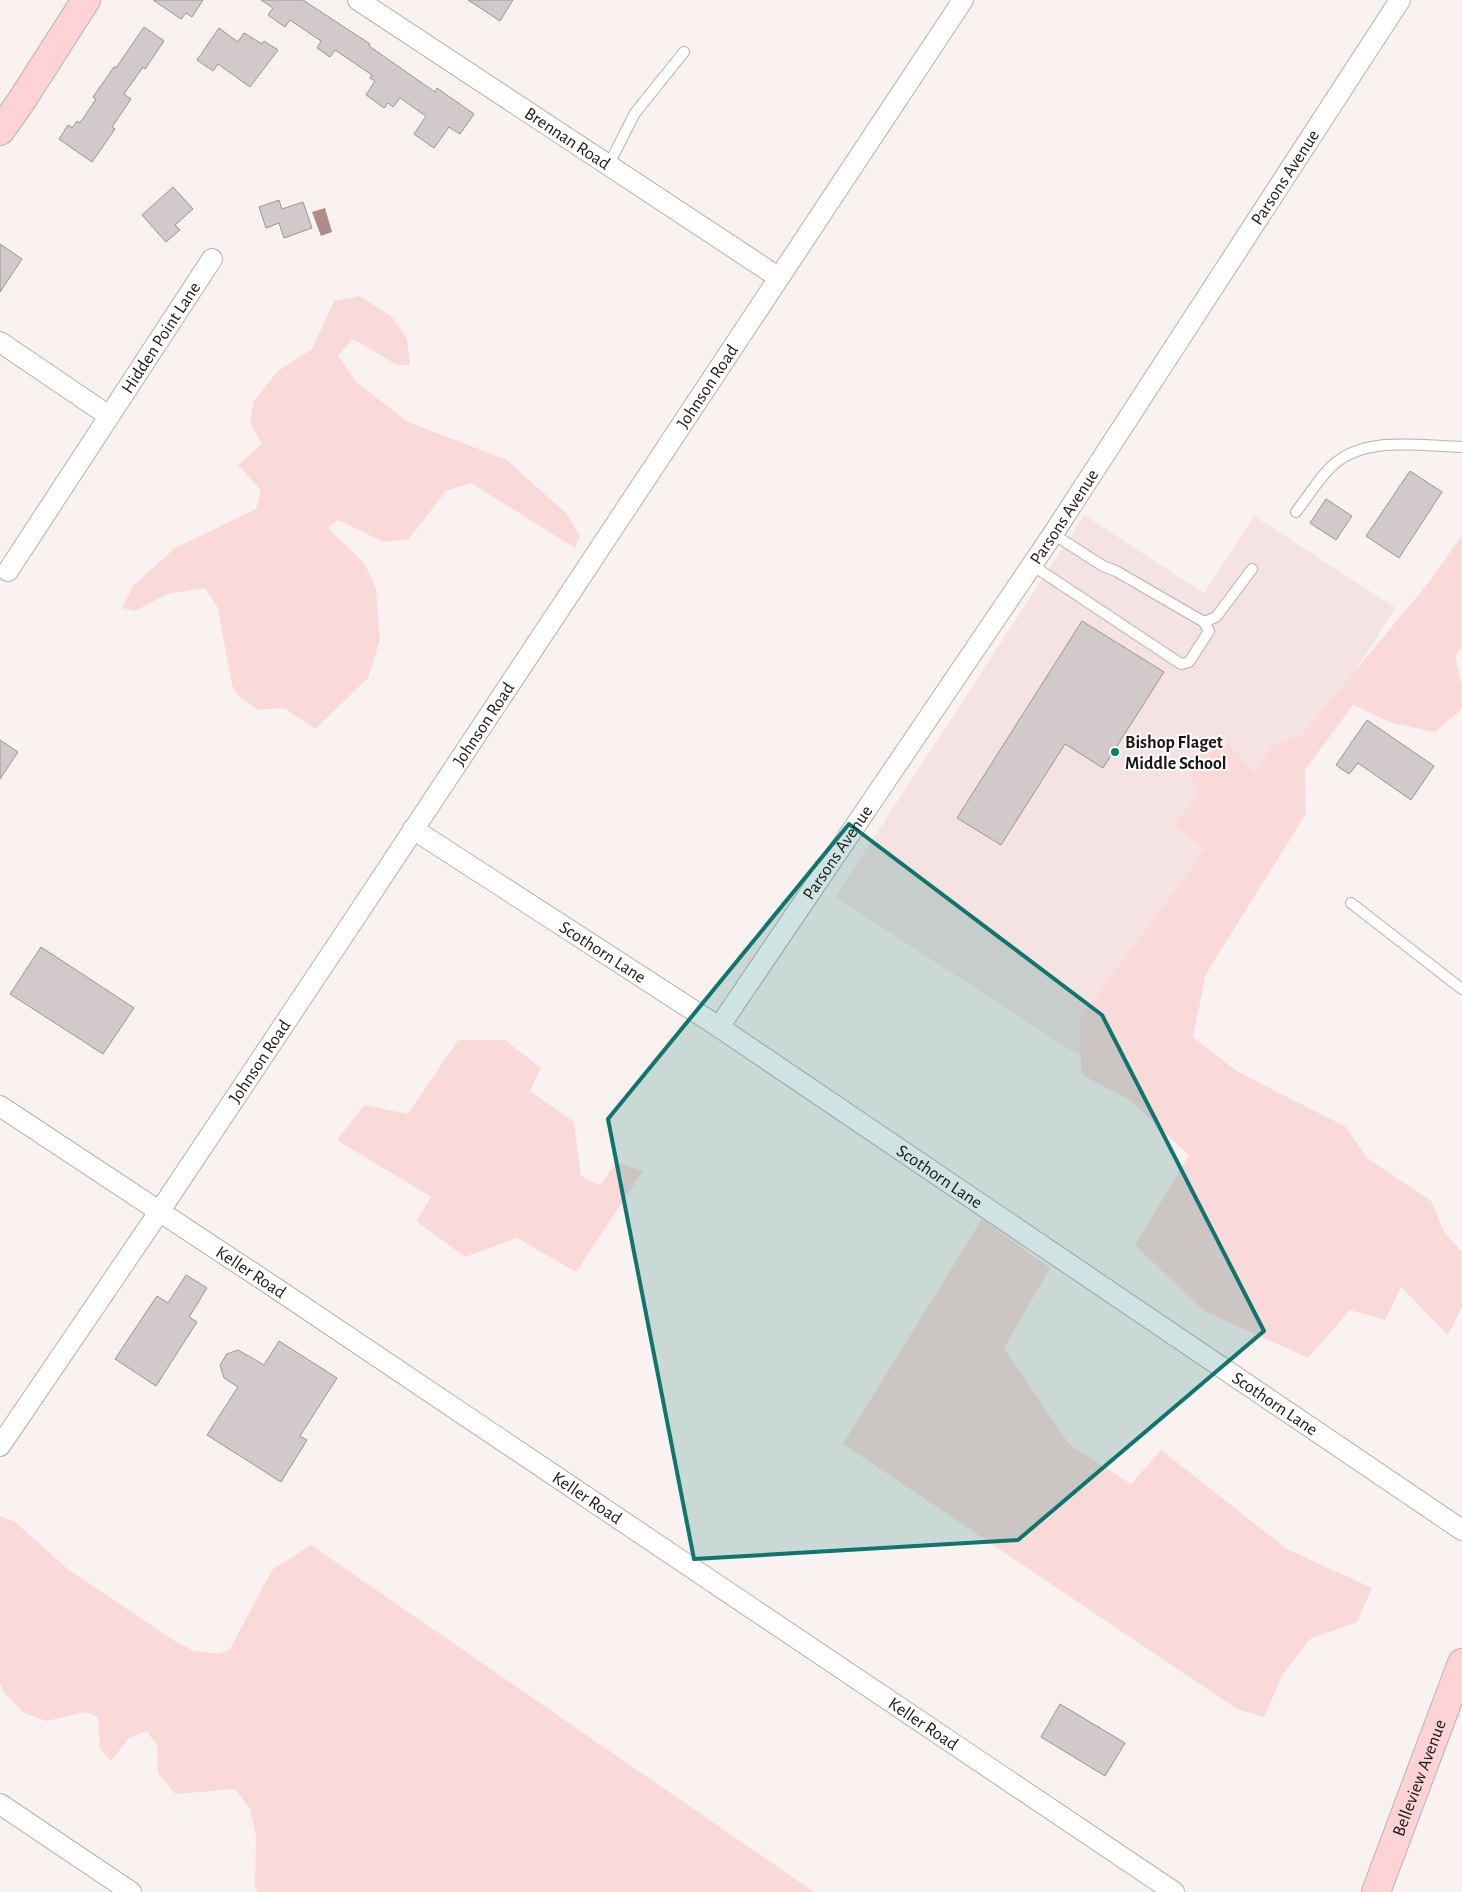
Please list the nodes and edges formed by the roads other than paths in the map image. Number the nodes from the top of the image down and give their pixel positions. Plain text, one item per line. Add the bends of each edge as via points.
1 (86, 0) edge
2 (358, 0) edge
3 (963, 0) edge
4 (1400, 0) edge
5 (684, 52) dead end
6 (0, 131) edge
7 (608, 166) junction
8 (212, 259) dead end
9 (778, 277) junction
10 (0, 342) edge
11 (110, 416) junction
12 (1462, 447) edge
13 (1296, 512) dead end
14 (1053, 534) junction
15 (1032, 565) junction
16 (1252, 569) dead end
17 (8, 571) dead end
18 (1204, 622) junction
19 (413, 829) junction
20 (1352, 903) dead end
21 (1462, 989) edge
22 (719, 1027) junction
23 (0, 1106) edge
24 (159, 1212) junction
25 (0, 1446) edge
26 (1462, 1530) edge
27 (1462, 1663) edge
28 (0, 1804) edge
29 (131, 1892) edge
30 (1174, 1892) edge
31 (1376, 1892) edge

1 - 6 street
2 - 7 street, Brennan Road
3 - 9 street, Johnson Road
4 - 14 street, Parsons Avenue
5 - 7 lane via 635,113
7 - 9 street, Brennan Road
8 - 11 street, Hidden Point Lane
9 - 19 street, Johnson Road
10 - 11 street
11 - 17 street, Hidden Point Lane
12 - 13 lane via 1386,444 1360,449 1332,466
14 - 15 street, Parsons Avenue
14 - 18 lane via 1102,566
15 - 18 lane via 1181,664 1190,662 1209,631
15 - 22 street, Parsons Avenue
16 - 18 lane via 1216,617
19 - 22 street, Scothorn Lane
19 - 24 street, Johnson Road
20 - 21 lane
22 - 26 street, Scothorn Lane
23 - 24 street, Keller Road
24 - 25 street, Johnson Road
24 - 30 street, Keller Road
27 - 31 street, Belleview Avenue
28 - 29 street

